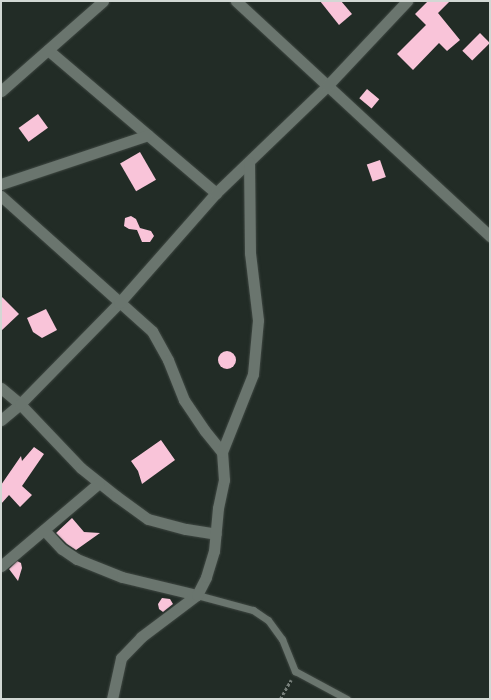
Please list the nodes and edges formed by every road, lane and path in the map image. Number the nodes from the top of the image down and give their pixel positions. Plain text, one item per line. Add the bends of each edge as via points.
1 (103, 1) edge
2 (236, 1) edge
3 (407, 1) edge
4 (48, 50) junction
5 (327, 86) junction
6 (1, 90) edge
7 (148, 135) junction
8 (249, 162) junction
9 (1, 184) edge
10 (216, 194) junction
11 (1, 196) edge
12 (490, 236) edge
13 (119, 303) junction
14 (1, 388) edge
15 (20, 404) junction
16 (1, 420) edge
17 (222, 452) junction
18 (99, 483) junction
19 (44, 530) junction
20 (216, 534) junction
21 (1, 566) edge
22 (197, 595) junction
23 (295, 672) junction
24 (112, 699) edge
25 (280, 699) edge
26 (347, 699) edge

1 - 4 street
2 - 5 street
3 - 5 street
4 - 6 street
4 - 7 street
5 - 8 street
5 - 12 street
7 - 9 street
7 - 10 street
8 - 10 street
8 - 17 street via 250,253 258,320 253,374
10 - 13 street
11 - 13 street
13 - 15 street
13 - 17 street via 152,331 168,360 184,400
14 - 15 street
15 - 16 street
15 - 18 street via 81,468
17 - 20 street via 224,480
18 - 19 street
18 - 20 street via 148,519
19 - 21 street
19 - 22 street via 62,549 77,559 122,577
20 - 22 street via 206,577
22 - 23 lane via 253,610 268,620 282,639
22 - 24 street via 141,638 121,658
23 - 25 path
23 - 26 lane

